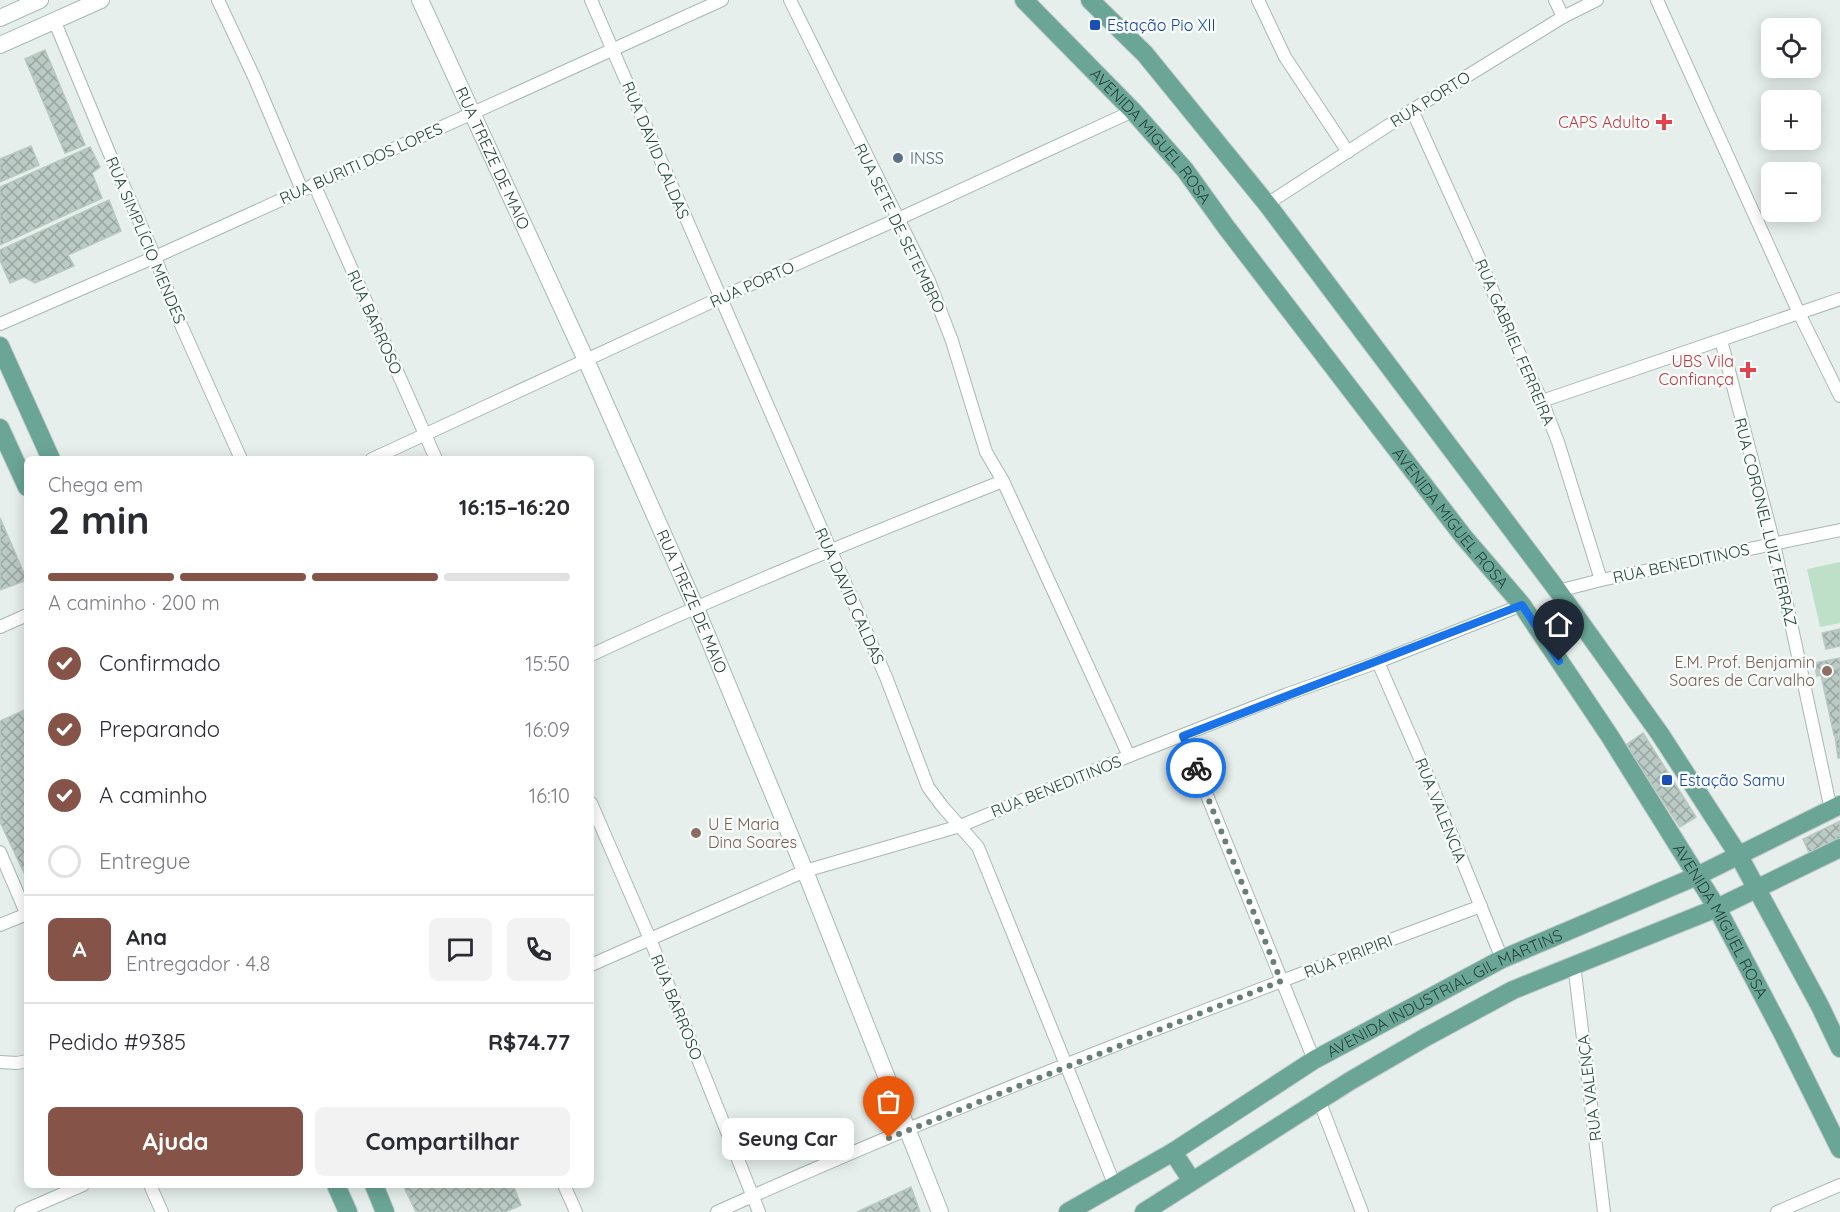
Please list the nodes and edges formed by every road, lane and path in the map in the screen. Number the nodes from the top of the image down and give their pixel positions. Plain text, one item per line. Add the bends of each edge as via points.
1 (39, 0) edge
2 (101, 0) edge
3 (218, 0) edge
4 (420, 0) edge
5 (591, 0) edge
6 (722, 0) edge
7 (790, 0) edge
8 (1024, 0) edge
9 (1090, 0) edge
10 (1258, 0) edge
11 (1555, 0) edge
12 (1597, 0) edge
13 (1657, 0) edge
14 (72, 6) edge
15 (1563, 16) junction
16 (0, 18) edge
17 (54, 20) junction
18 (0, 45) edge
19 (613, 50) junction
20 (1412, 110) junction
21 (1133, 111) junction
22 (473, 112) junction
23 (1348, 152) junction
24 (314, 184) junction
25 (302, 190) junction
26 (1267, 204) junction
27 (898, 219) junction
28 (155, 257) junction
29 (720, 298) junction
30 (1840, 298) edge
31 (1799, 313) junction
32 (0, 324) edge
33 (1720, 340) junction
34 (0, 346) edge
35 (585, 360) junction
36 (1840, 396) edge
37 (1542, 400) junction
38 (0, 428) edge
39 (424, 435) junction
40 (50, 456) edge
41 (240, 456) edge
42 (378, 456) edge
43 (434, 456) edge
44 (24, 480) edge
45 (1003, 481) junction
46 (1840, 530) edge
47 (1774, 544) junction
48 (830, 549) junction
49 (1601, 580) junction
50 (1558, 591) junction
51 (1522, 605) junction
52 (695, 606) junction
53 (24, 616) edge
54 (0, 627) edge
55 (594, 654) edge
56 (1378, 662) junction
57 (1183, 736) junction
58 (1129, 756) junction
59 (1835, 807) edge
60 (594, 810) edge
61 (960, 826) junction
62 (1840, 849) edge
63 (0, 852) edge
64 (1739, 856) junction
65 (805, 871) junction
66 (1697, 876) junction
67 (1757, 889) junction
68 (1480, 906) junction
69 (24, 907) edge
70 (1717, 908) junction
71 (24, 915) edge
72 (0, 925) edge
73 (650, 939) junction
74 (1502, 960) junction
75 (594, 964) edge
76 (1574, 964) junction
77 (1281, 981) junction
78 (1840, 1048) edge
79 (1314, 1060) junction
80 (0, 1062) edge
81 (24, 1062) edge
82 (1066, 1066) junction
83 (1319, 1100) junction
84 (908, 1130) junction
85 (1840, 1149) edge
86 (1173, 1152) junction
87 (1192, 1181) junction
88 (1840, 1185) edge
89 (1115, 1186) junction
90 (76, 1188) edge
91 (151, 1188) edge
92 (337, 1188) edge
93 (375, 1188) edge
94 (565, 1188) edge
95 (752, 1196) junction
96 (21, 1212) edge
97 (162, 1212) edge
98 (348, 1212) edge
99 (385, 1212) edge
100 (576, 1212) edge
101 (717, 1212) edge
102 (759, 1212) edge
103 (940, 1212) edge
104 (1068, 1212) edge
105 (1146, 1212) edge
106 (1362, 1212) edge
107 (1604, 1212) edge
108 (1778, 1212) edge

1 - 16 street
2 - 14 street
3 - 25 street
4 - 22 street, RUA TREZE DE MAIO
5 - 19 street, RUA DAVID CALDAS
6 - 19 street, RUA BURITI DOS LOPES
7 - 27 street, RUA SETE DE SETEMBRO
8 - 21 main road, AVENIDA MIGUEL ROSA
9 - 26 main road via 1145,54
10 - 23 street via 1285,57
11 - 15 street
12 - 15 street, RUA PORTO
13 - 31 street
14 - 17 street
15 - 20 street, RUA PORTO
17 - 18 street
17 - 28 street, RUA SIMPLÍCIO MENDES
19 - 22 street, RUA BURITI DOS LOPES
19 - 29 street, RUA DAVID CALDAS
20 - 23 street, RUA PORTO
20 - 37 street, RUA GABRIEL FERREIRA
21 - 27 street, RUA PORTO
21 - 51 main road, AVENIDA MIGUEL ROSA via 1185,170 1449,518
22 - 24 street, RUA BURITI DOS LOPES
22 - 35 street, RUA TREZE DE MAIO
23 - 26 street, RUA PORTO
24 - 25 street, RUA BURITI DOS LOPES
24 - 39 street, RUA BARROSO
25 - 28 street, RUA BURITI DOS LOPES
26 - 50 main road
27 - 29 street, RUA PORTO
27 - 45 street, RUA SETE DE SETEMBRO via 929,281 952,341 983,445
28 - 32 street, RUA BURITI DOS LOPES
28 - 41 street, RUA SIMPLÍCIO MENDES
29 - 35 street, RUA PORTO
29 - 48 street, RUA DAVID CALDAS
30 - 31 street
31 - 33 street
31 - 36 street
33 - 37 street
33 - 47 street, RUA CORONEL LUIZ FERRAZ
34 - 40 main road
35 - 39 street, RUA PORTO
35 - 52 street, RUA TREZE DE MAIO
37 - 49 street, RUA GABRIEL FERREIRA
38 - 44 main road
39 - 42 street, RUA PORTO
39 - 43 street, RUA BARROSO
45 - 48 street
45 - 58 street, RUA SETE DE SETEMBRO
46 - 47 street, RUA BENEDITINOS
47 - 49 street, RUA BENEDITINOS
47 - 59 street, RUA CORONEL LUIZ FERRAZ
48 - 52 street
48 - 61 street, RUA DAVID CALDAS via 886,676 928,787
49 - 50 street, RUA BENEDITINOS
50 - 64 main road
51 - 56 street, RUA BENEDITINOS
51 - 66 main road, AVENIDA MIGUEL ROSA
52 - 55 street
52 - 65 street, RUA TREZE DE MAIO
53 - 54 street
56 - 57 street, RUA BENEDITINOS
56 - 68 street, RUA VALENCIA
57 - 58 street, RUA BENEDITINOS
57 - 77 street
58 - 61 street, RUA BENEDITINOS
59 - 64 main road, AVENIDA INDUSTRIAL GIL MARTINS
60 - 73 street, RUA BARROSO
61 - 65 street, RUA BENEDITINOS
61 - 82 street, RUA DAVID CALDAS via 978,847
62 - 67 main road, AVENIDA INDUSTRIAL GIL MARTINS
63 - 69 street
64 - 66 main road, AVENIDA INDUSTRIAL GIL MARTINS
64 - 67 main road
65 - 73 street, RUA BENEDITINOS
65 - 84 street, RUA TREZE DE MAIO
66 - 70 main road, AVENIDA MIGUEL ROSA
66 - 74 main road, AVENIDA INDUSTRIAL GIL MARTINS
67 - 70 main road, AVENIDA INDUSTRIAL GIL MARTINS
67 - 78 main road
68 - 74 street, RUA VALENCIA
68 - 77 street, RUA PIRIPIRI
70 - 76 main road, AVENIDA INDUSTRIAL GIL MARTINS
70 - 85 main road, AVENIDA MIGUEL ROSA
71 - 72 street
73 - 75 street, RUA BENEDITINOS
73 - 95 street, RUA BARROSO
74 - 79 main road, AVENIDA INDUSTRIAL GIL MARTINS
76 - 83 main road, AVENIDA INDUSTRIAL GIL MARTINS via 1513,990
76 - 107 street, RUA VALENÇA
77 - 79 street
77 - 82 street, RUA PIRIPIRI
79 - 86 main road, AVENIDA INDUSTRIAL GIL MARTINS
80 - 81 street
82 - 84 street, RUA PIRIPIRI
82 - 89 street, RUA DAVID CALDAS
83 - 87 main road, AVENIDA INDUSTRIAL GIL MARTINS
83 - 106 street
84 - 95 street, RUA PIRIPIRI
84 - 103 street, RUA TREZE DE MAIO
86 - 87 main road
86 - 89 main road, AVENIDA INDUSTRIAL GIL MARTINS
87 - 105 main road, AVENIDA INDUSTRIAL GIL MARTINS
88 - 108 street
89 - 104 main road, AVENIDA INDUSTRIAL GIL MARTINS
90 - 96 street
91 - 97 street
92 - 98 main road
93 - 99 main road
94 - 100 street
95 - 101 street, RUA PIRIPIRI
95 - 102 street, RUA BARROSO

